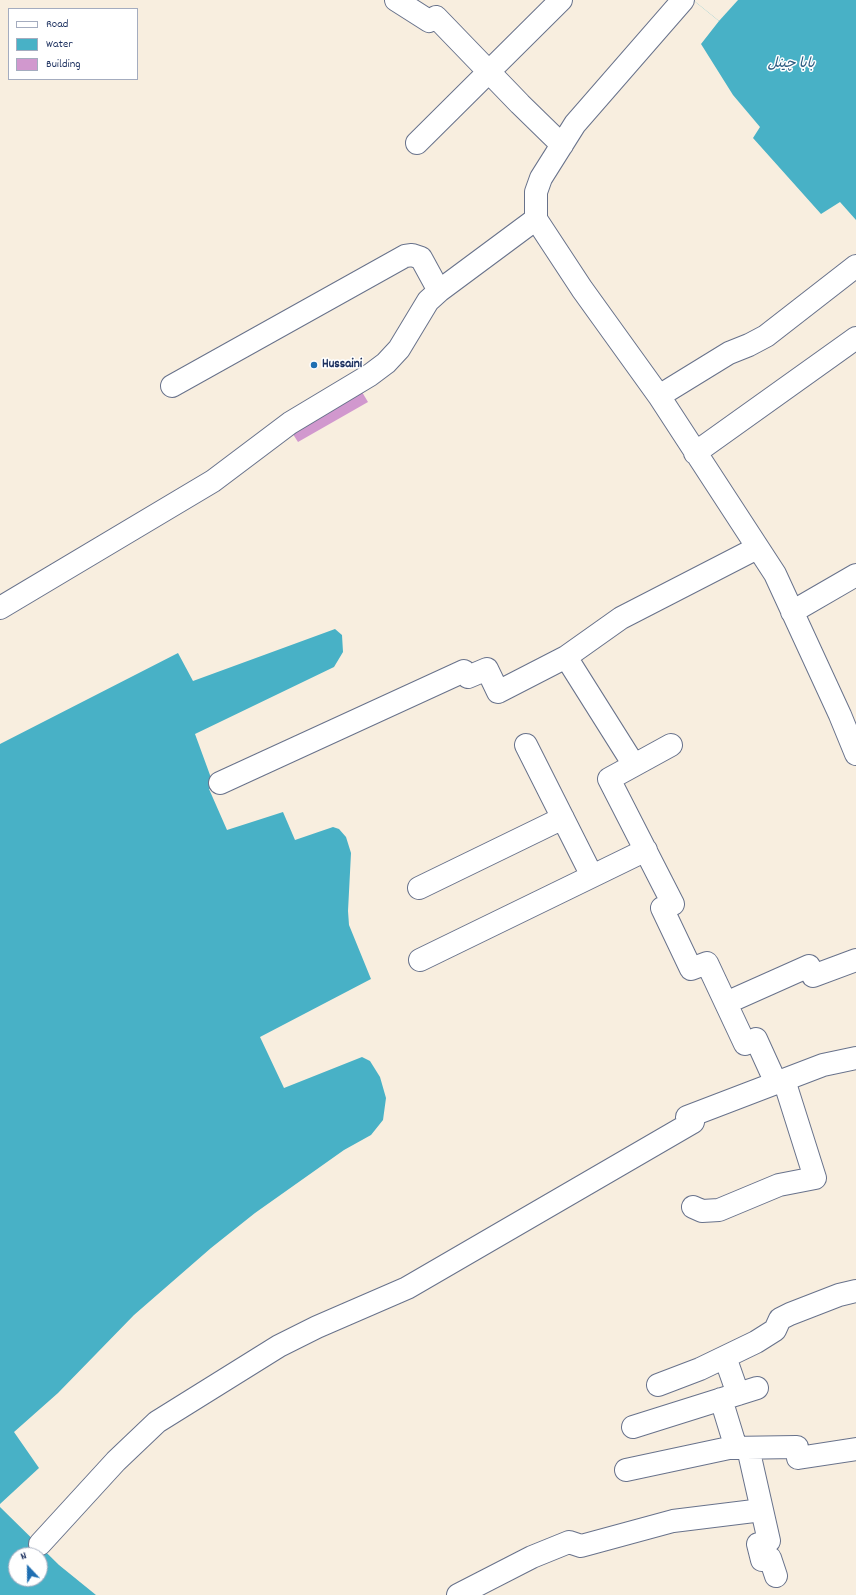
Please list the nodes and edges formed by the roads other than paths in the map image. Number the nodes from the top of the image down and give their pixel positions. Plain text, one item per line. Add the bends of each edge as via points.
1 (396, 0) edge
2 (561, 0) edge
3 (683, 0) edge
4 (489, 72) junction
5 (417, 143) dead end
6 (562, 145) junction
7 (536, 219) junction
8 (856, 266) edge
9 (439, 291) junction
10 (856, 338) edge
11 (172, 386) dead end
12 (658, 396) junction
13 (695, 453) junction
14 (757, 548) junction
15 (856, 575) edge
16 (0, 608) edge
17 (792, 612) junction
18 (566, 657) junction
19 (848, 711) edge
20 (526, 745) dead end
21 (671, 745) dead end
22 (856, 754) edge
23 (634, 765) junction
24 (220, 783) dead end
25 (563, 818) junction
26 (646, 850) junction
27 (592, 876) junction
28 (419, 888) dead end
29 (420, 960) dead end
30 (856, 960) edge
31 (726, 1003) junction
32 (856, 1058) edge
33 (780, 1082) junction
34 (693, 1206) dead end
35 (856, 1291) edge
36 (725, 1357) junction
37 (658, 1385) dead end
38 (739, 1394) junction
39 (633, 1427) dead end
40 (742, 1448) junction
41 (856, 1449) edge
42 (626, 1470) dead end
43 (762, 1510) junction
44 (40, 1544) dead end
45 (776, 1576) dead end
46 (458, 1595) edge

1 - 4 street via 429,21 436,17
2 - 4 street
3 - 6 street via 575,124
4 - 5 street
4 - 6 street
6 - 7 street via 541,178 536,192
7 - 9 street
7 - 12 street
8 - 12 street via 766,336 729,352
9 - 11 street via 421,258 405,256
9 - 16 street via 428,301 399,349 370,375 290,423 213,481
10 - 13 street
12 - 13 street
13 - 14 street
14 - 17 street via 775,574
14 - 18 street via 621,618
15 - 17 street
17 - 19 street
18 - 23 street
18 - 24 street via 498,692 487,669 468,677 464,671
19 - 22 street
20 - 25 street
21 - 23 street
23 - 26 street via 609,779
25 - 27 street
25 - 28 street
26 - 27 street
26 - 31 street via 673,904 662,908 691,970 707,963
27 - 29 street
30 - 31 street via 813,976 809,966
31 - 33 street via 745,1044 756,1039
32 - 33 street via 823,1065
33 - 34 street via 815,1178 779,1185 719,1210 702,1211
33 - 44 street via 687,1117 693,1122 407,1288 317,1327 267,1354 157,1422 116,1460
35 - 36 street via 839,1295 780,1319 775,1330
36 - 37 street
36 - 38 street
38 - 39 street
38 - 40 street
40 - 41 street via 797,1447 798,1458
40 - 42 street via 729,1448
40 - 43 street
43 - 45 street via 769,1541 758,1544 762,1560 770,1558
43 - 46 street via 673,1521 581,1546 569,1542 532,1557

